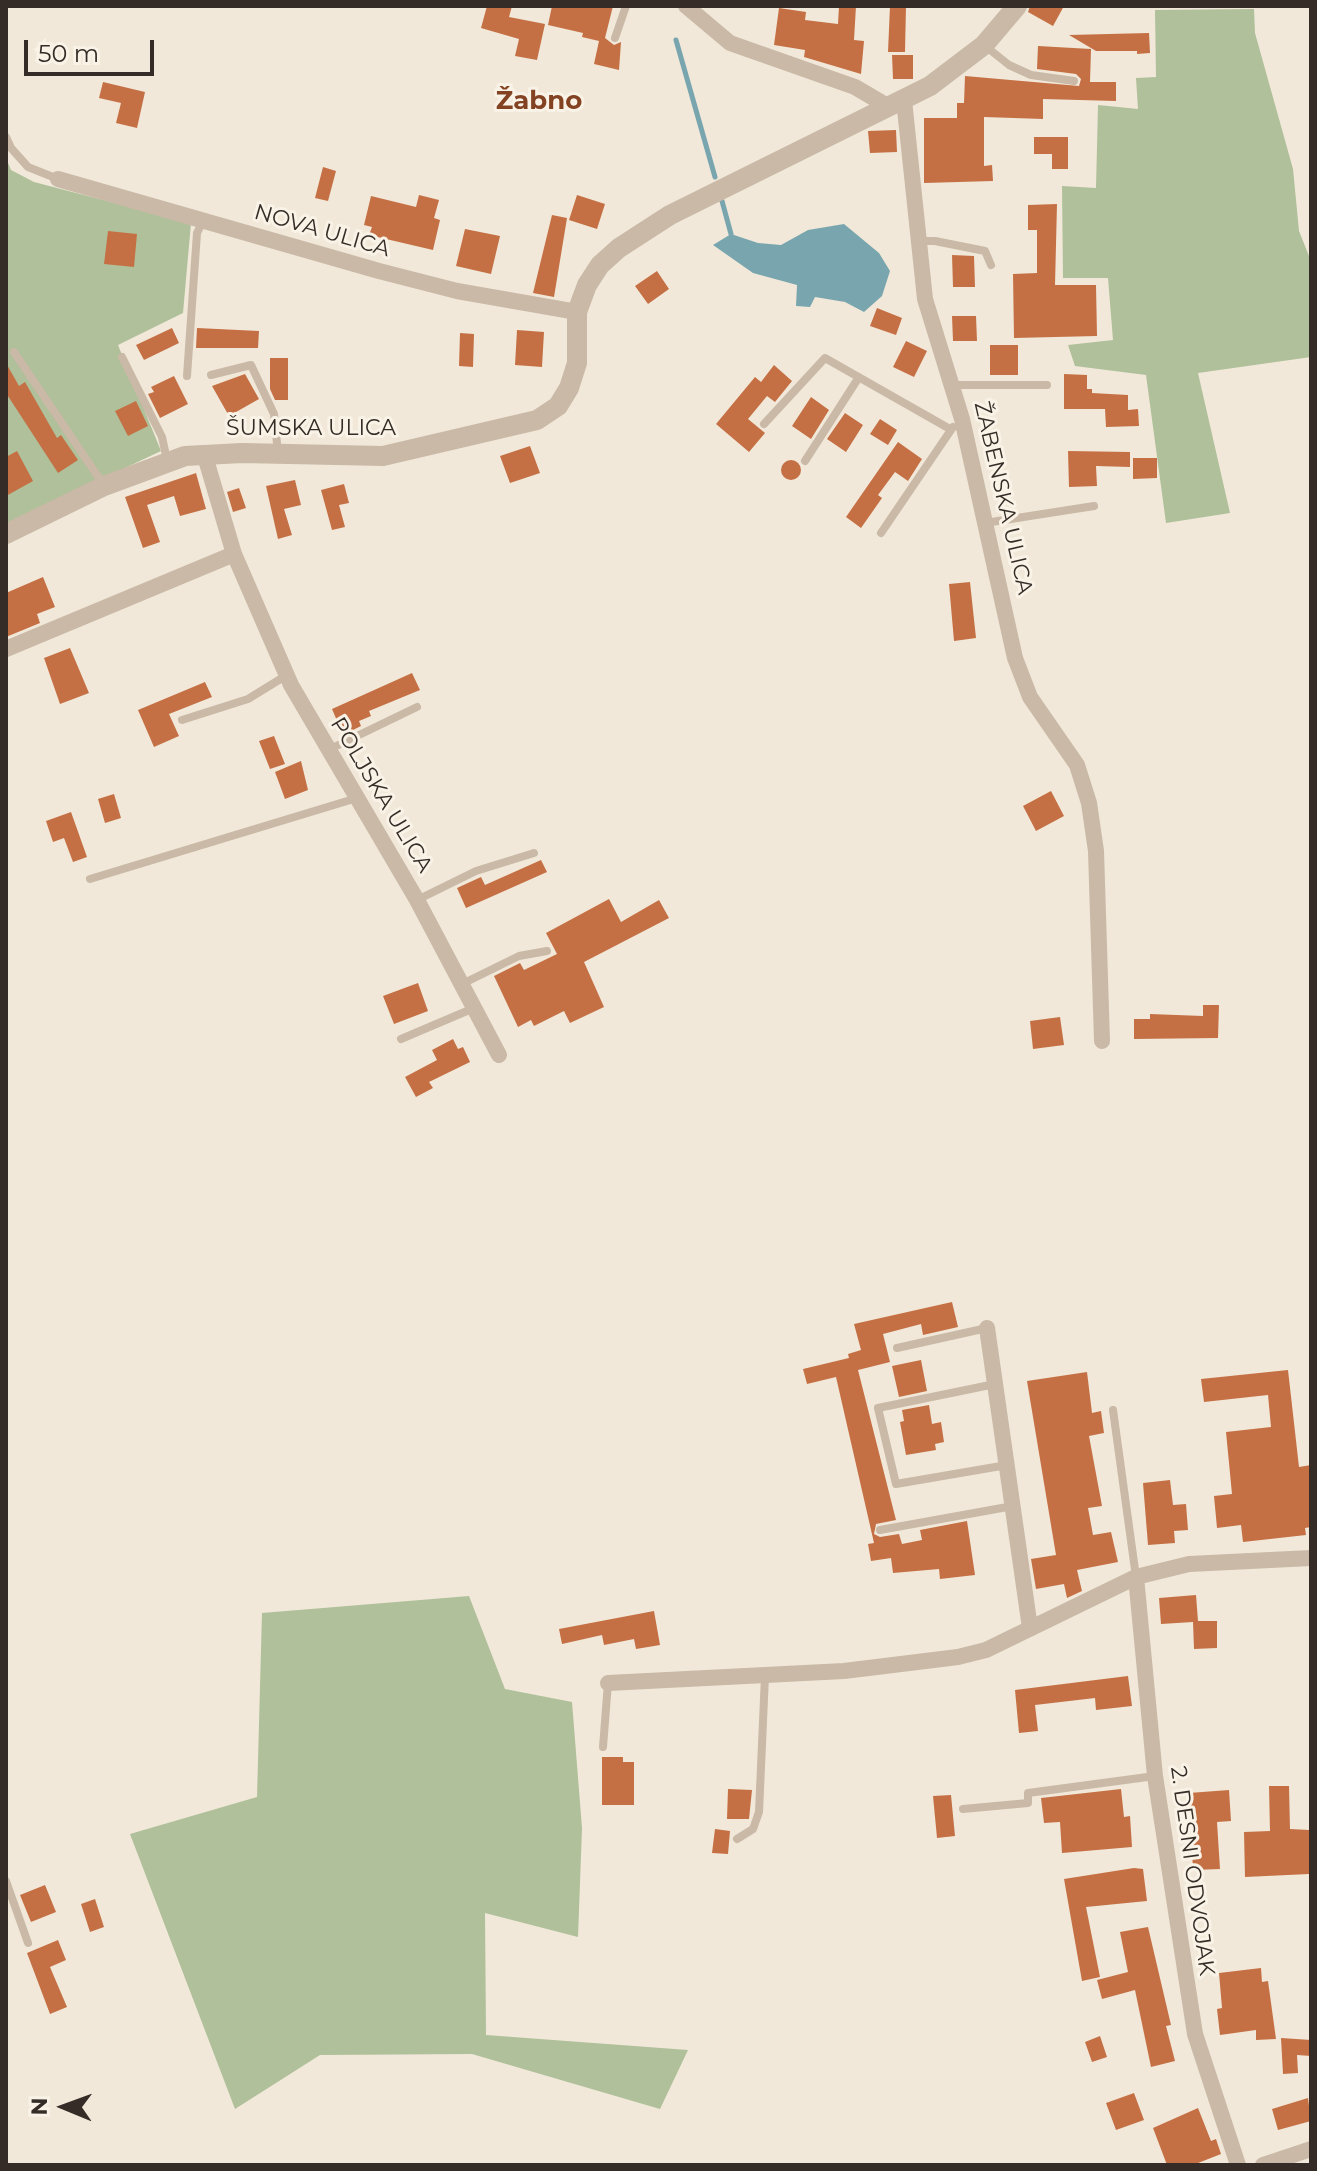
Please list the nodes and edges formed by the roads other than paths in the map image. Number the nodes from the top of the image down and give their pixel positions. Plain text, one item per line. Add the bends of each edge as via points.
1 (626, 6) edge
2 (686, 6) edge
3 (1017, 6) edge
4 (615, 38) dead end
5 (984, 45) junction
6 (1074, 81) dead end
7 (896, 103) junction
8 (6, 137) edge
9 (58, 179) joint
10 (203, 221) junction
11 (917, 242) junction
12 (991, 265) dead end
13 (577, 312) junction
14 (14, 352) dead end
15 (122, 357) dead end
16 (211, 375) dead end
17 (187, 376) dead end
18 (859, 377) junction
19 (952, 385) junction
20 (1047, 385) dead end
21 (764, 424) dead end
22 (956, 424) junction
23 (204, 453) junction
24 (279, 455) junction
25 (167, 460) junction
26 (805, 461) dead end
27 (104, 486) junction
28 (1094, 506) dead end
29 (985, 523) junction
30 (881, 533) dead end
31 (6, 534) edge
32 (234, 554) junction
33 (6, 649) edge
34 (287, 675) junction
35 (417, 707) dead end
36 (182, 720) dead end
37 (328, 750) junction
38 (357, 798) junction
39 (534, 853) dead end
40 (90, 879) dead end
41 (417, 900) junction
42 (547, 951) dead end
43 (462, 984) junction
44 (474, 1007) junction
45 (401, 1039) dead end
46 (1102, 1041) dead end
47 (499, 1055) dead end
48 (987, 1328) joint
49 (897, 1348) dead end
50 (995, 1384) junction
51 (1113, 1410) dead end
52 (1007, 1465) junction
53 (1013, 1506) junction
54 (880, 1530) dead end
55 (1311, 1558) edge
56 (1136, 1577) junction
57 (1030, 1628) junction
58 (765, 1676) junction
59 (608, 1683) joint
60 (603, 1747) dead end
61 (1155, 1776) junction
62 (963, 1809) dead end
63 (737, 1839) dead end
64 (6, 1881) edge
65 (28, 1943) dead end
66 (1311, 2149) edge
67 (1238, 2165) edge
68 (1263, 2165) edge

1 - 4 lane
2 - 7 street via 730,43
3 - 5 street
5 - 6 lane via 1031,75
5 - 7 street via 953,72
7 - 11 street, ŽABENSKA ULICA
7 - 13 street, ŠUMSKA ULICA via 683,208 619,248 600,265
8 - 9 lane via 28,167
9 - 10 street, NOVA ULICA
10 - 13 street, NOVA ULICA via 444,288
10 - 17 lane via 197,233
11 - 12 lane via 985,251
11 - 19 street, ŽABENSKA ULICA via 925,299
13 - 24 street, ŠUMSKA ULICA via 574,378 558,406 537,420 383,456
14 - 27 lane
15 - 25 lane via 162,437
16 - 24 lane via 251,365 274,414
18 - 21 lane via 825,358
18 - 22 lane
18 - 26 lane
19 - 20 lane
19 - 22 street, ŽABENSKA ULICA
22 - 29 street, ŽABENSKA ULICA
22 - 30 lane
23 - 24 street, ŠUMSKA ULICA
23 - 25 street, ŠUMSKA ULICA
23 - 32 street, POLJSKA ULICA
25 - 27 street, ŠUMSKA ULICA
27 - 31 street, ŠUMSKA ULICA
28 - 29 lane
29 - 46 street, ŽABENSKA ULICA via 1015,658 1030,697 1077,765 1089,803 1096,851
32 - 33 street
32 - 34 street, POLJSKA ULICA
34 - 36 lane via 248,699
34 - 37 street, POLJSKA ULICA
35 - 37 lane
37 - 38 street, POLJSKA ULICA
38 - 40 lane
38 - 41 street, POLJSKA ULICA
39 - 41 lane via 476,871
41 - 43 street, POLJSKA ULICA
42 - 43 lane via 519,956
43 - 44 street, POLJSKA ULICA
44 - 45 lane
44 - 47 street, POLJSKA ULICA
48 - 49 lane
48 - 50 street
50 - 52 street
50 - 52 lane via 878,1408 896,1484
51 - 56 lane
52 - 53 street
53 - 54 lane
53 - 57 street
55 - 56 street via 1189,1564
56 - 57 street
56 - 61 street, 2. DESNI ODVOJAK
57 - 58 street via 958,1657
58 - 59 street
58 - 63 lane via 759,1812 753,1829
59 - 60 lane
61 - 62 lane via 1028,1793 1028,1803
61 - 67 street, 2. DESNI ODVOJAK via 1195,2034
64 - 65 lane
66 - 68 street

